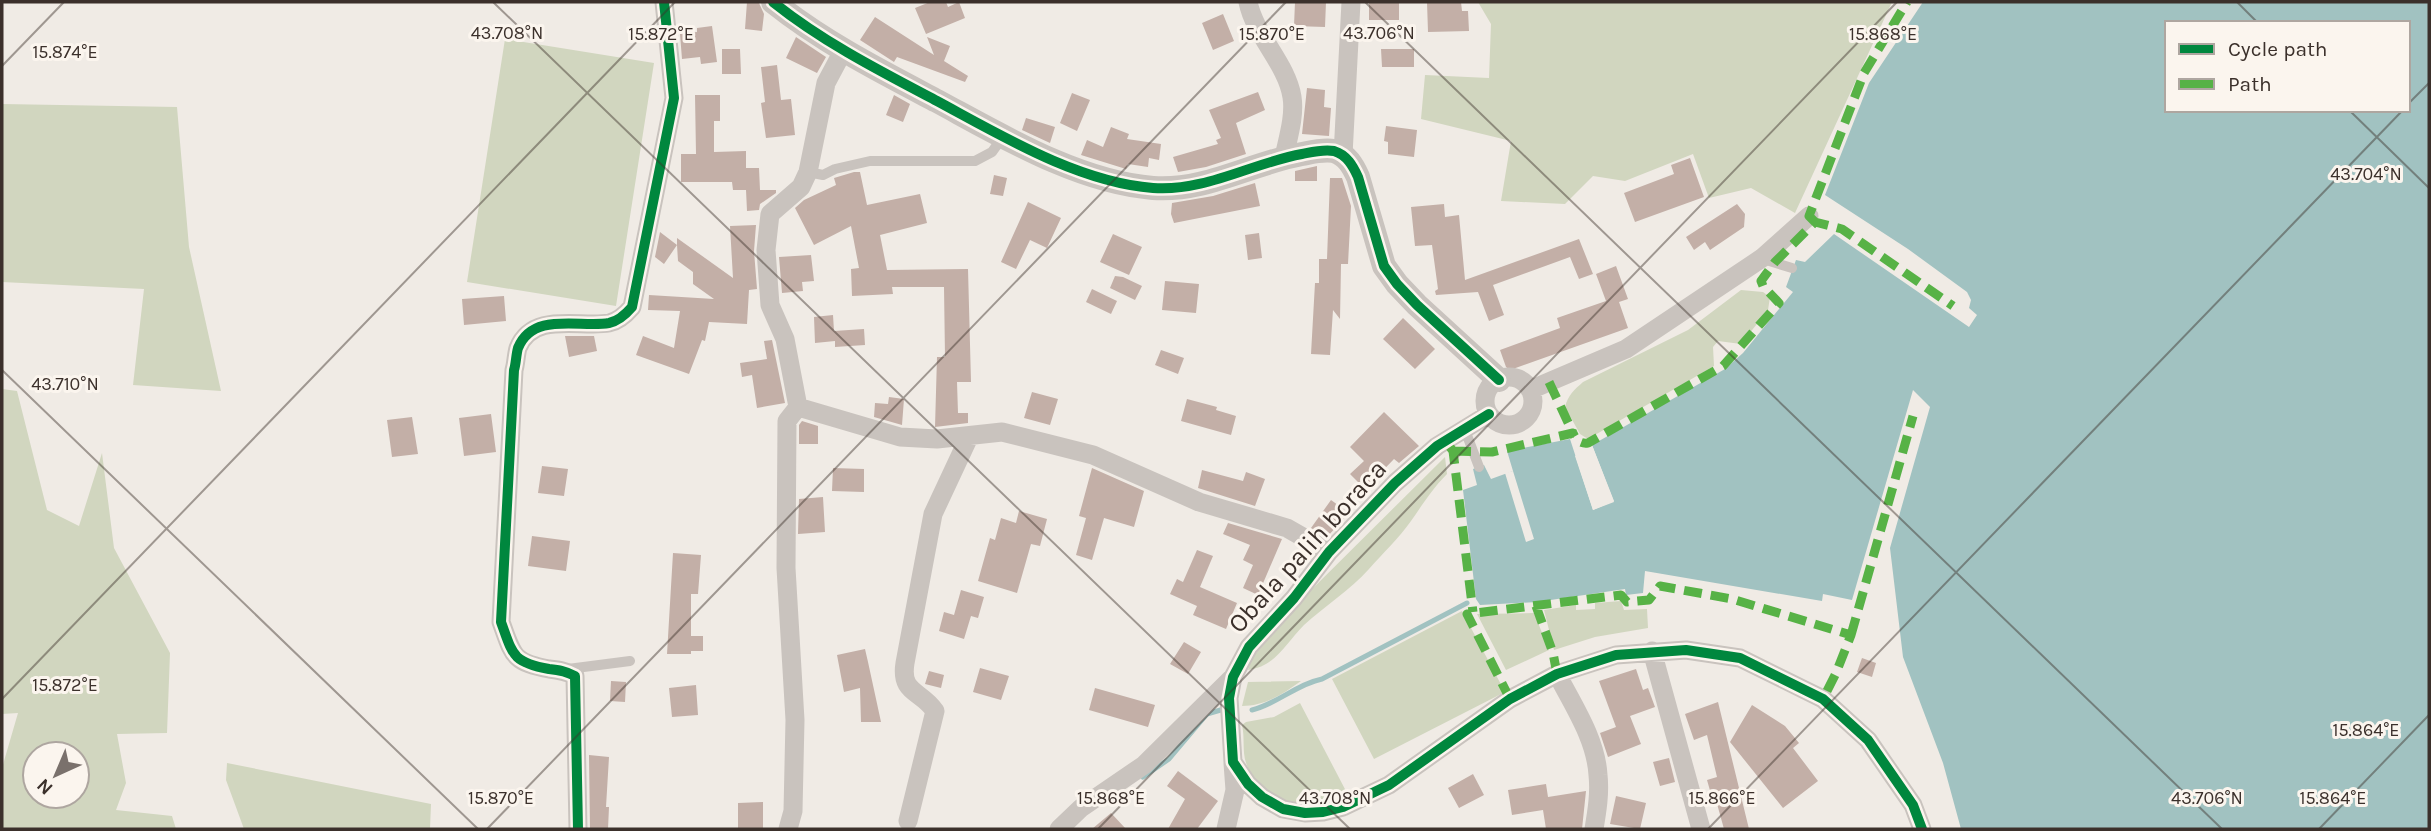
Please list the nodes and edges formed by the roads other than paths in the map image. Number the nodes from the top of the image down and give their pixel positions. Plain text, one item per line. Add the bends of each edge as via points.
1 (664, 2) edge
2 (773, 2) edge
3 (1248, 2) edge
4 (1351, 2) edge
5 (843, 51) junction
6 (1003, 137) junction
7 (1343, 155) junction
8 (1284, 157) junction
9 (808, 172) junction
10 (1809, 216) dead end
11 (1762, 258) junction
12 (1793, 268) dead end
13 (1499, 380) junction
14 (1530, 390) junction
15 (798, 407) junction
16 (1489, 414) junction
17 (1465, 430) junction
18 (970, 437) junction
19 (1479, 467) dead end
20 (1329, 552) junction
21 (1652, 651) junction
22 (630, 661) dead end
23 (564, 670) junction
24 (1557, 674) junction
25 (1233, 677) junction
26 (1233, 762) junction
27 (908, 821) dead end
28 (578, 829) edge
29 (788, 829) edge
30 (1059, 829) edge
31 (1226, 829) edge
32 (1594, 829) edge
33 (1701, 829) edge
34 (1922, 829) edge

1 - 23 street via 674,98 632,307 611,323 540,326 518,348 514,370 501,622 521,662
2 - 5 street
3 - 8 street via 1292,95
4 - 7 street
5 - 6 street
5 - 9 street via 826,83
6 - 8 street via 1063,164 1133,187 1166,189 1206,183
6 - 9 lane via 992,152 975,161 870,161 823,175
7 - 8 street via 1319,150
7 - 13 street via 1358,177 1384,265 1397,284
9 - 15 street via 802,187 770,214 766,250 771,305 785,339
10 - 11 street
11 - 12 lane
11 - 14 street via 1626,349
13 - 14 street via 1520,380
13 - 16 street via 1485,397
14 - 16 street via 1533,405 1520,422 1505,425
15 - 18 street via 900,437
15 - 29 street via 787,421 786,568 795,720 793,811
16 - 17 street, Obala palih boraca
17 - 19 lane
17 - 20 street, Obala palih boraca via 1415,465
18 - 20 street via 1002,432 1093,455 1199,502 1287,528
18 - 27 street via 933,514 902,676 935,711
20 - 25 street, Obala palih boraca via 1249,647
21 - 24 street via 1616,655
21 - 33 street
21 - 34 street via 1686,650 1740,658 1823,699 1868,740 1913,805
22 - 23 lane
23 - 28 street via 575,676
24 - 26 street via 1510,699 1389,785 1333,809 1305,813 1283,809 1255,790
24 - 32 street via 1593,750 1598,774
25 - 26 street, Obala palih boraca via 1229,698
25 - 30 street via 1144,765
26 - 31 street, Obala palih boraca via 1235,790

